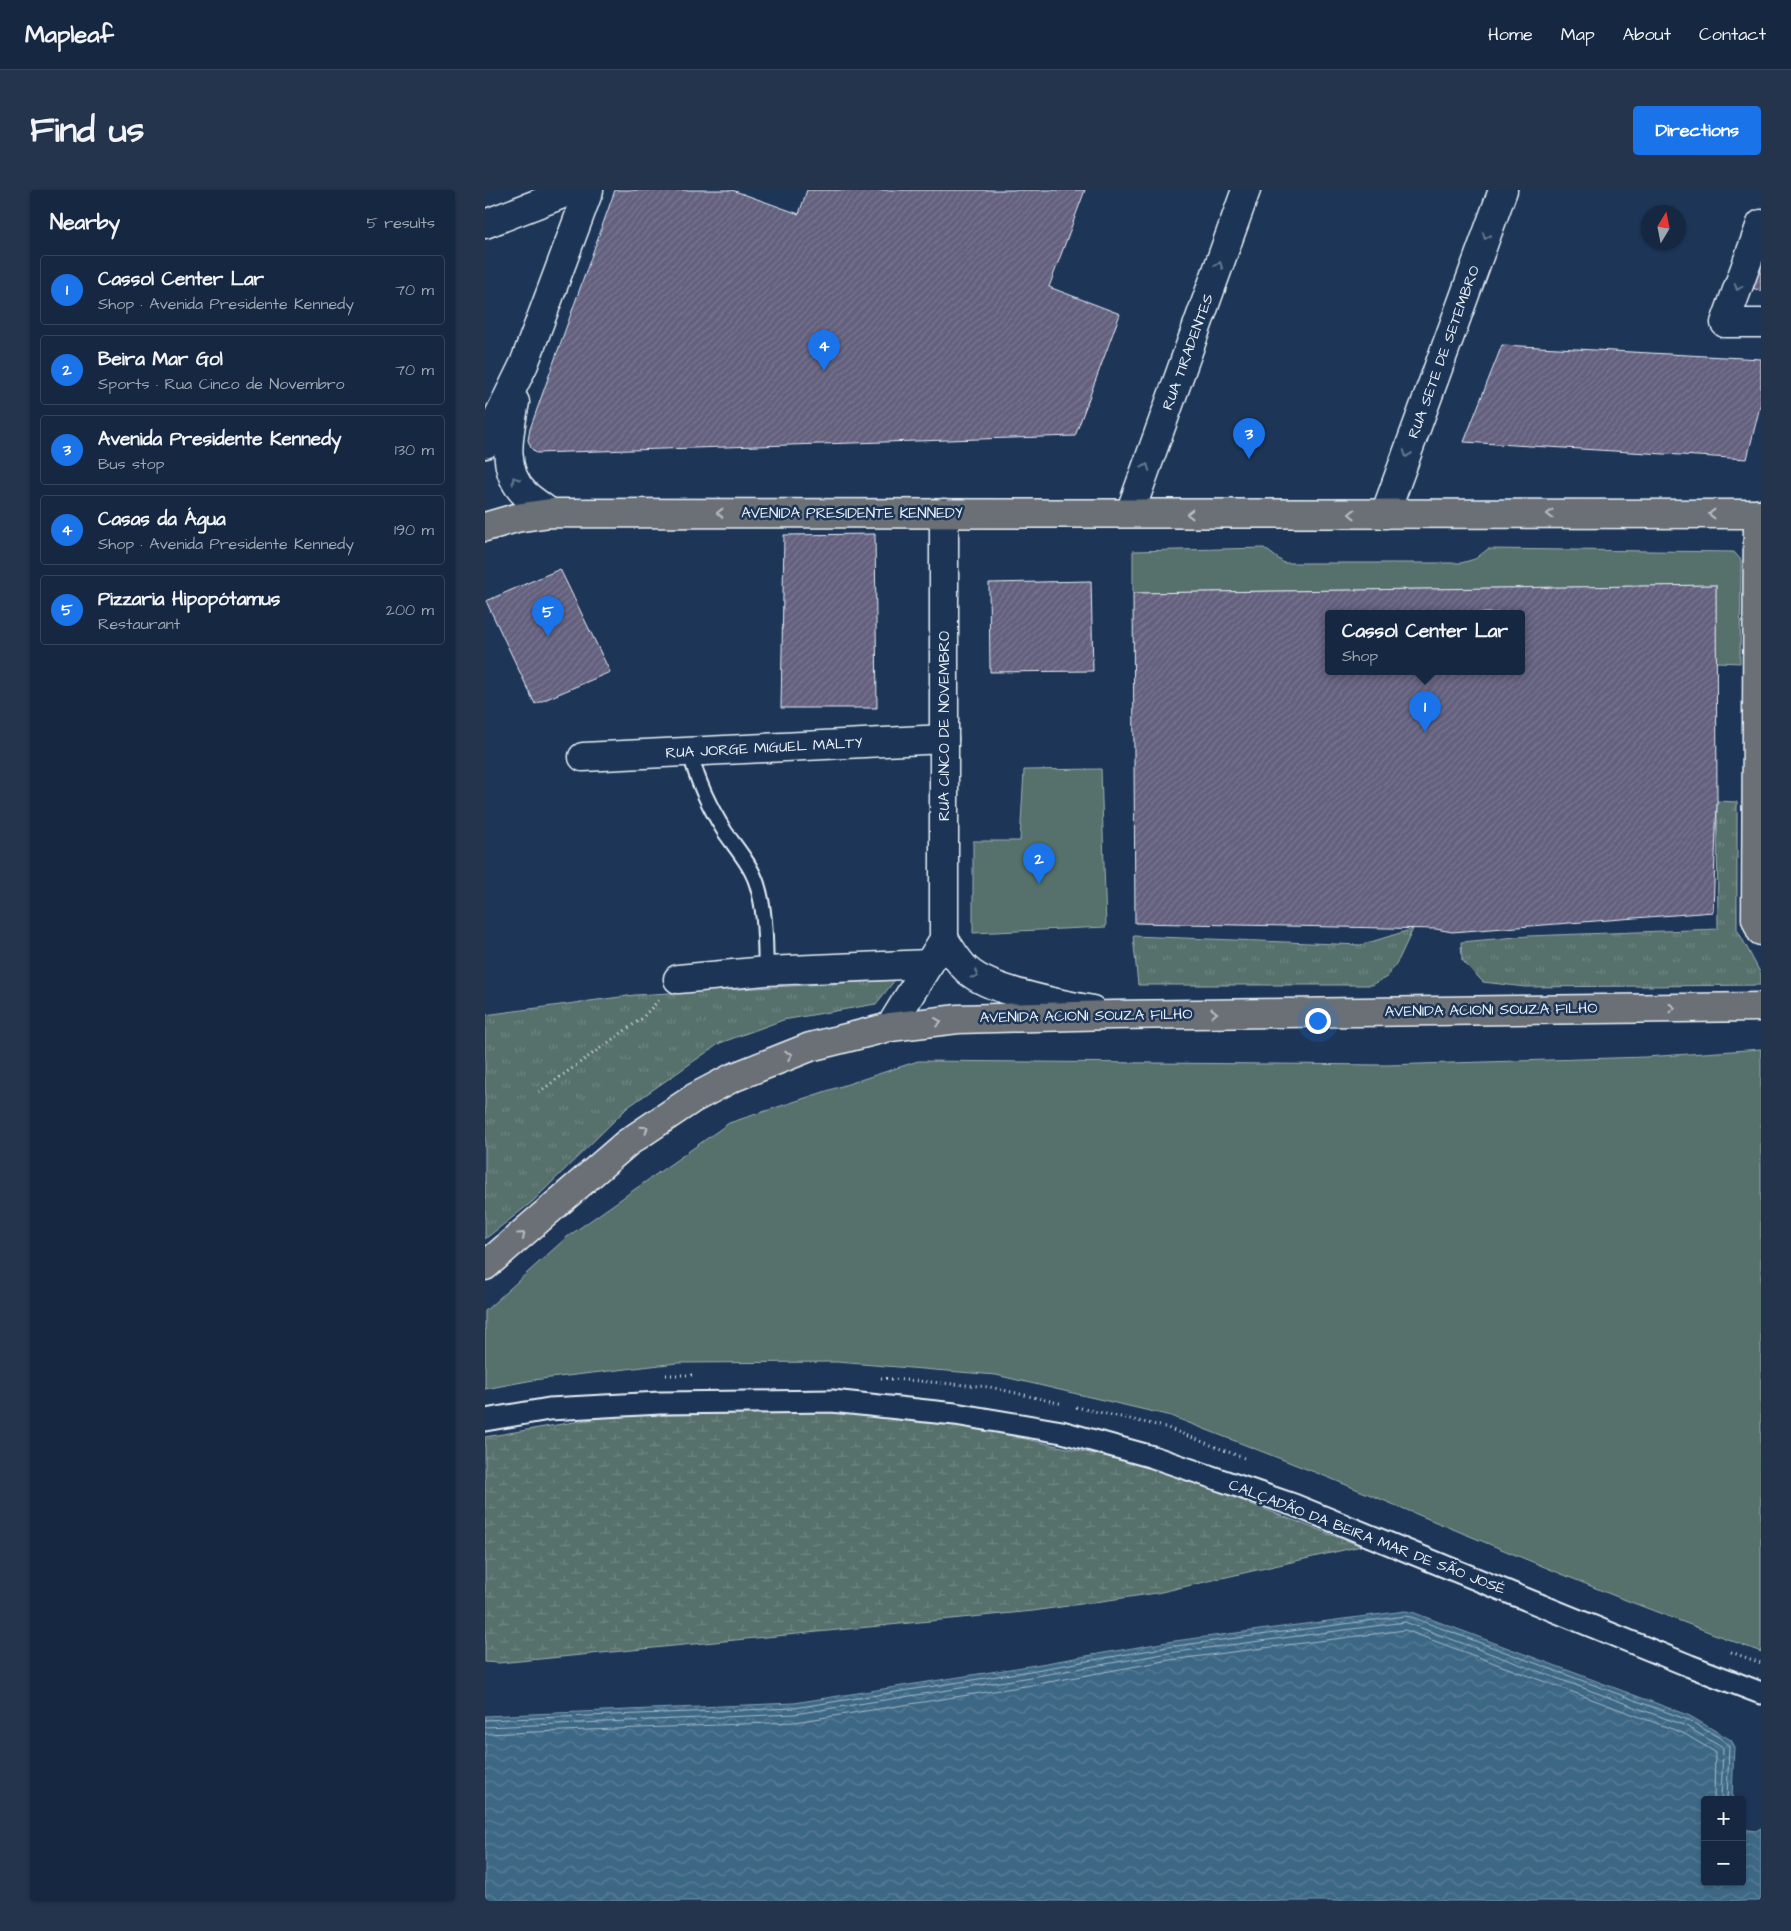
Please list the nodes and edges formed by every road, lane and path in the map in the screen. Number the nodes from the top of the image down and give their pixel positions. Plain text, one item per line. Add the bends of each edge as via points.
1 (573, 190) edge
2 (589, 190) edge
3 (1245, 190) edge
4 (1503, 190) edge
5 (485, 224) edge
6 (1761, 224) edge
7 (1761, 323) edge
8 (524, 364) junction
9 (485, 444) edge
10 (1760, 510) edge
11 (550, 513) junction
12 (944, 513) junction
13 (1130, 513) junction
14 (1385, 514) junction
15 (485, 527) edge
16 (944, 739) junction
17 (690, 751) junction
18 (583, 757) dead end
19 (1759, 822) edge
20 (1761, 931) edge
21 (944, 939) junction
22 (929, 964) junction
23 (766, 971) junction
24 (678, 979) joint
25 (1761, 1007) edge
26 (1113, 1014) junction
27 (890, 1027) junction
28 (539, 1092) dead end
29 (485, 1266) edge
30 (485, 1420) edge
31 (1761, 1692) edge

1 - 5 street
2 - 8 street
13 -> 3 street, RUA TIRADENTES
4 -> 14 street, RUA SETE DE SETEMBRO
6 -> 7 street via 1725,323
8 - 9 street
11 -> 8 street via 524,494 511,474 509,431
10 -> 14 main road, AVENIDA PRESIDENTE KENNEDY
10 - 19 main road
12 -> 11 main road, AVENIDA PRESIDENTE KENNEDY
11 - 15 main road, AVENIDA PRESIDENTE KENNEDY
12 - 13 main road, AVENIDA PRESIDENTE KENNEDY
12 - 16 street, RUA CINCO DE NOVEMBRO
14 -> 13 main road, AVENIDA PRESIDENTE KENNEDY
16 - 17 street, RUA JORGE MIGUEL MALTY
16 - 21 street, RUA CINCO DE NOVEMBRO
17 - 18 street, RUA JORGE MIGUEL MALTY
17 - 23 lane via 698,779 716,817 757,882 765,927
19 - 20 main road via 1755,919
21 - 22 street
21 -> 26 street via 967,971 991,984 1044,1000
22 - 23 street
22 - 27 street
23 - 24 street
24 - 28 path via 641,1019
26 -> 25 main road, AVENIDA ACIONI SOUZA FILHO
27 -> 26 main road, AVENIDA ACIONI SOUZA FILHO via 958,1019
29 -> 27 main road, AVENIDA ACIONI SOUZA FILHO via 627,1143 694,1098 732,1078 810,1047
30 - 31 street, CALÇADÃO DA BEIRA MAR DE SÃO JOSÉ via 549,1409 660,1403 832,1401 955,1414 1062,1432 1153,1457 1294,1505

